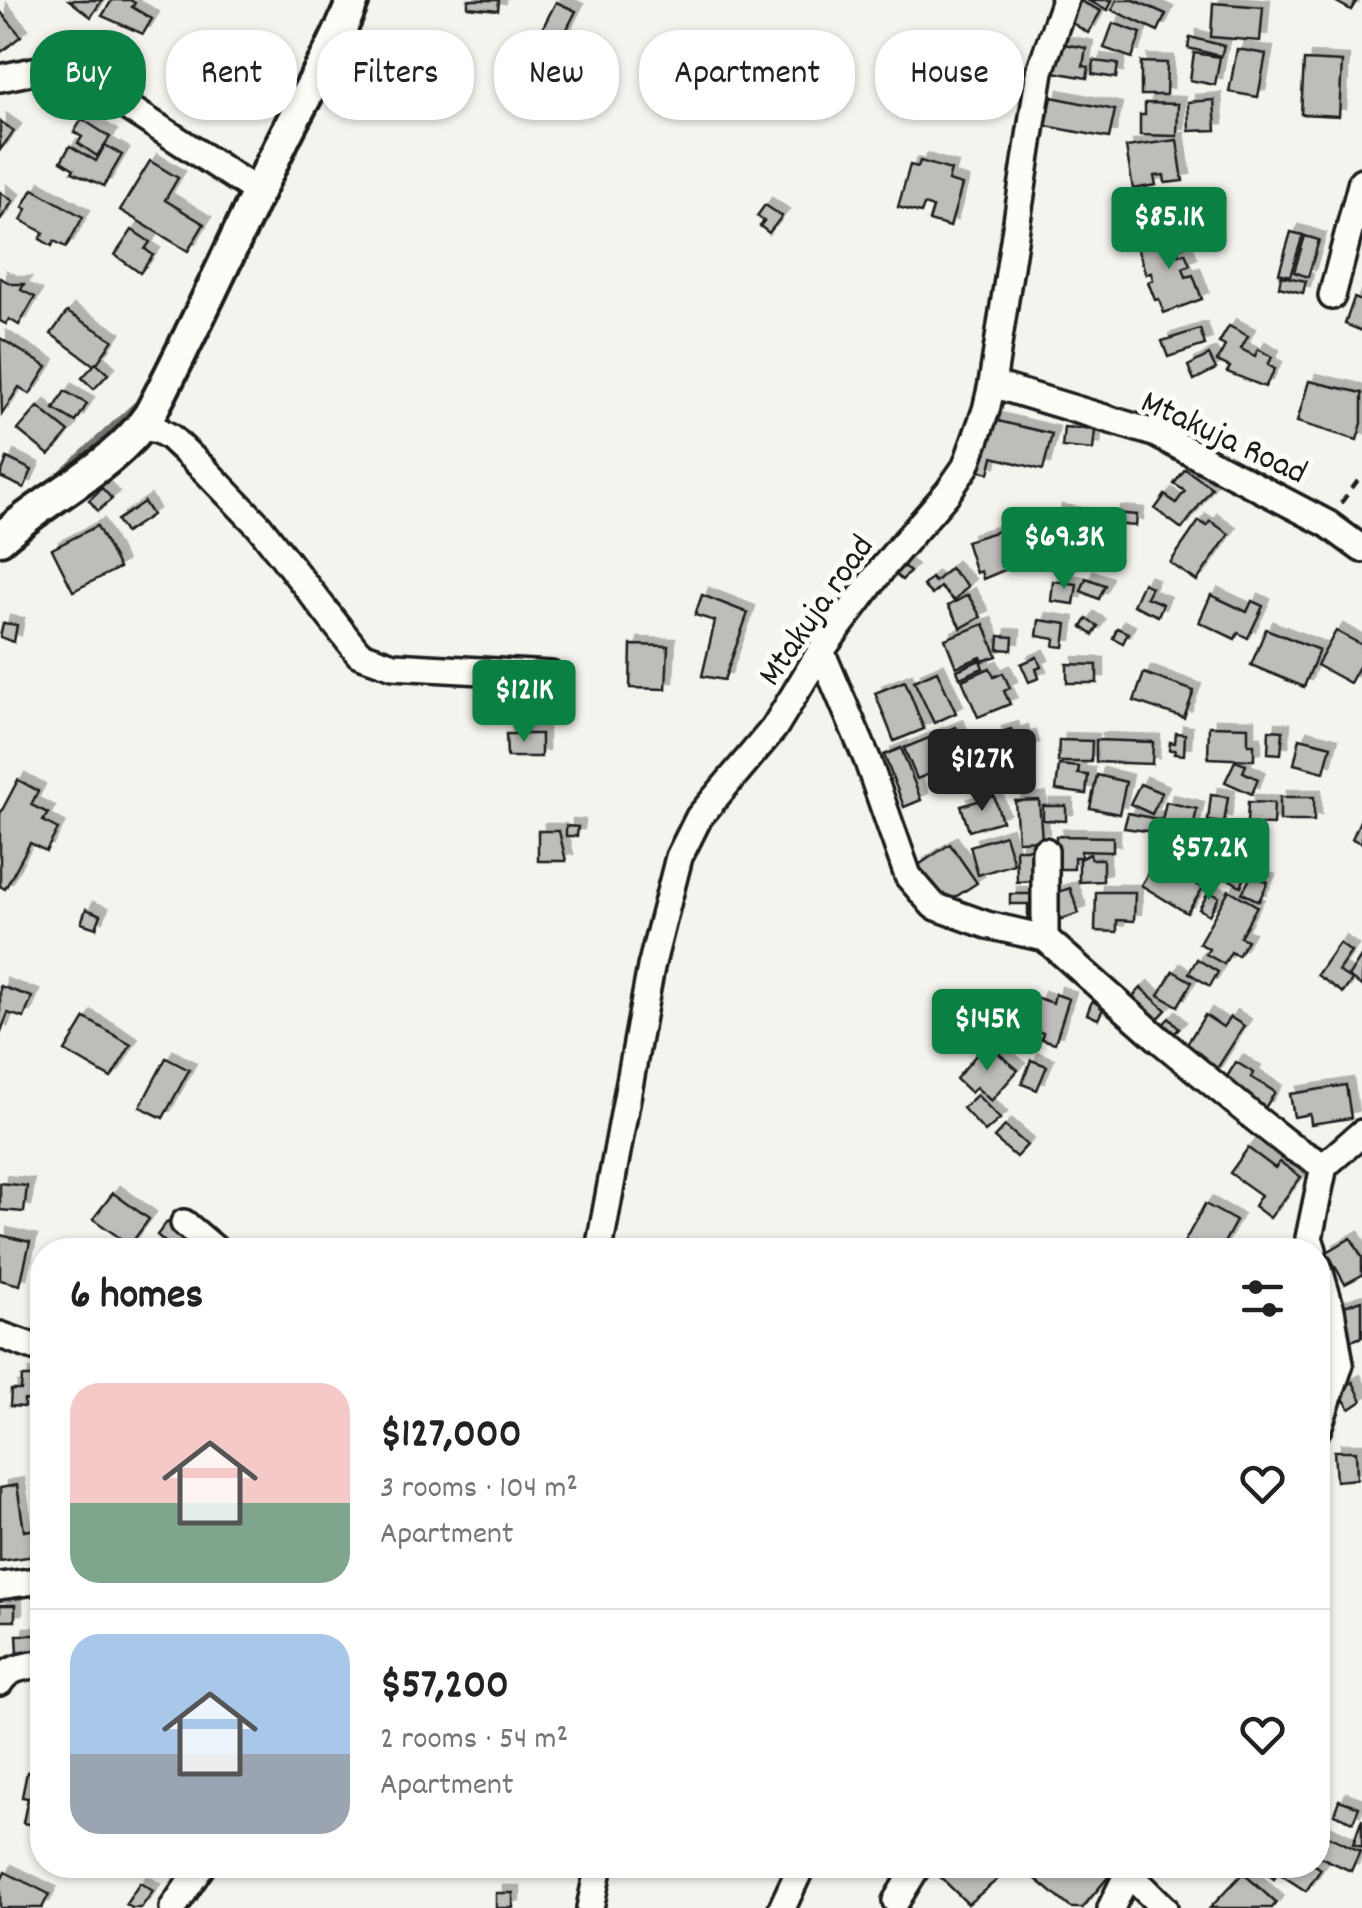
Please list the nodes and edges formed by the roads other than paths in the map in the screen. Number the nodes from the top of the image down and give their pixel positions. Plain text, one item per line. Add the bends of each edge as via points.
1 (353, 0) edge
2 (1065, 0) edge
3 (0, 78) edge
4 (1362, 181) edge
5 (258, 192) junction
6 (1332, 296) dead end
7 (992, 384) junction
8 (141, 427) junction
9 (0, 540) edge
10 (1362, 549) edge
11 (821, 651) junction
12 (551, 675) dead end
13 (1045, 851) dead end
14 (1045, 938) junction
15 (1362, 1133) edge
16 (1324, 1166) junction
17 (184, 1223) dead end
18 (202, 1238) edge
19 (601, 1238) edge
20 (1309, 1238) edge
21 (1330, 1310) edge
22 (0, 1335) edge
23 (30, 1346) edge
24 (1330, 1393) edge
25 (30, 1582) edge
26 (0, 1586) edge
27 (30, 1665) edge
28 (0, 1682) edge
29 (193, 1878) edge
30 (596, 1878) edge
31 (796, 1878) edge
32 (910, 1878) edge
33 (1123, 1878) edge
34 (1137, 1878) edge
35 (896, 1901) dead end
36 (173, 1908) edge
37 (590, 1908) edge
38 (782, 1908) edge
39 (1111, 1908) edge
40 (1164, 1908) edge

1 - 5 street
2 - 7 street, Mtakuja road via 1040,70
3 - 5 street via 48,68 71,74
4 - 6 street
5 - 8 street
7 - 10 street, Mtakuja Road via 1154,433 1328,524
7 - 11 street, Mtakuja road via 966,466
8 - 9 street
8 - 12 street via 170,437 259,526 359,654 393,666
11 - 14 street via 908,876 934,906
11 - 19 street, Mtakuja road via 774,728 700,817 679,857
13 - 14 street
14 - 16 street via 1256,1119
15 - 16 street
16 - 20 street
17 - 18 street
21 - 24 street via 1340,1364
22 - 23 street
25 - 26 street
27 - 28 street
29 - 36 street
30 - 37 street
31 - 38 street
32 - 35 street
33 - 39 street
34 - 40 street

